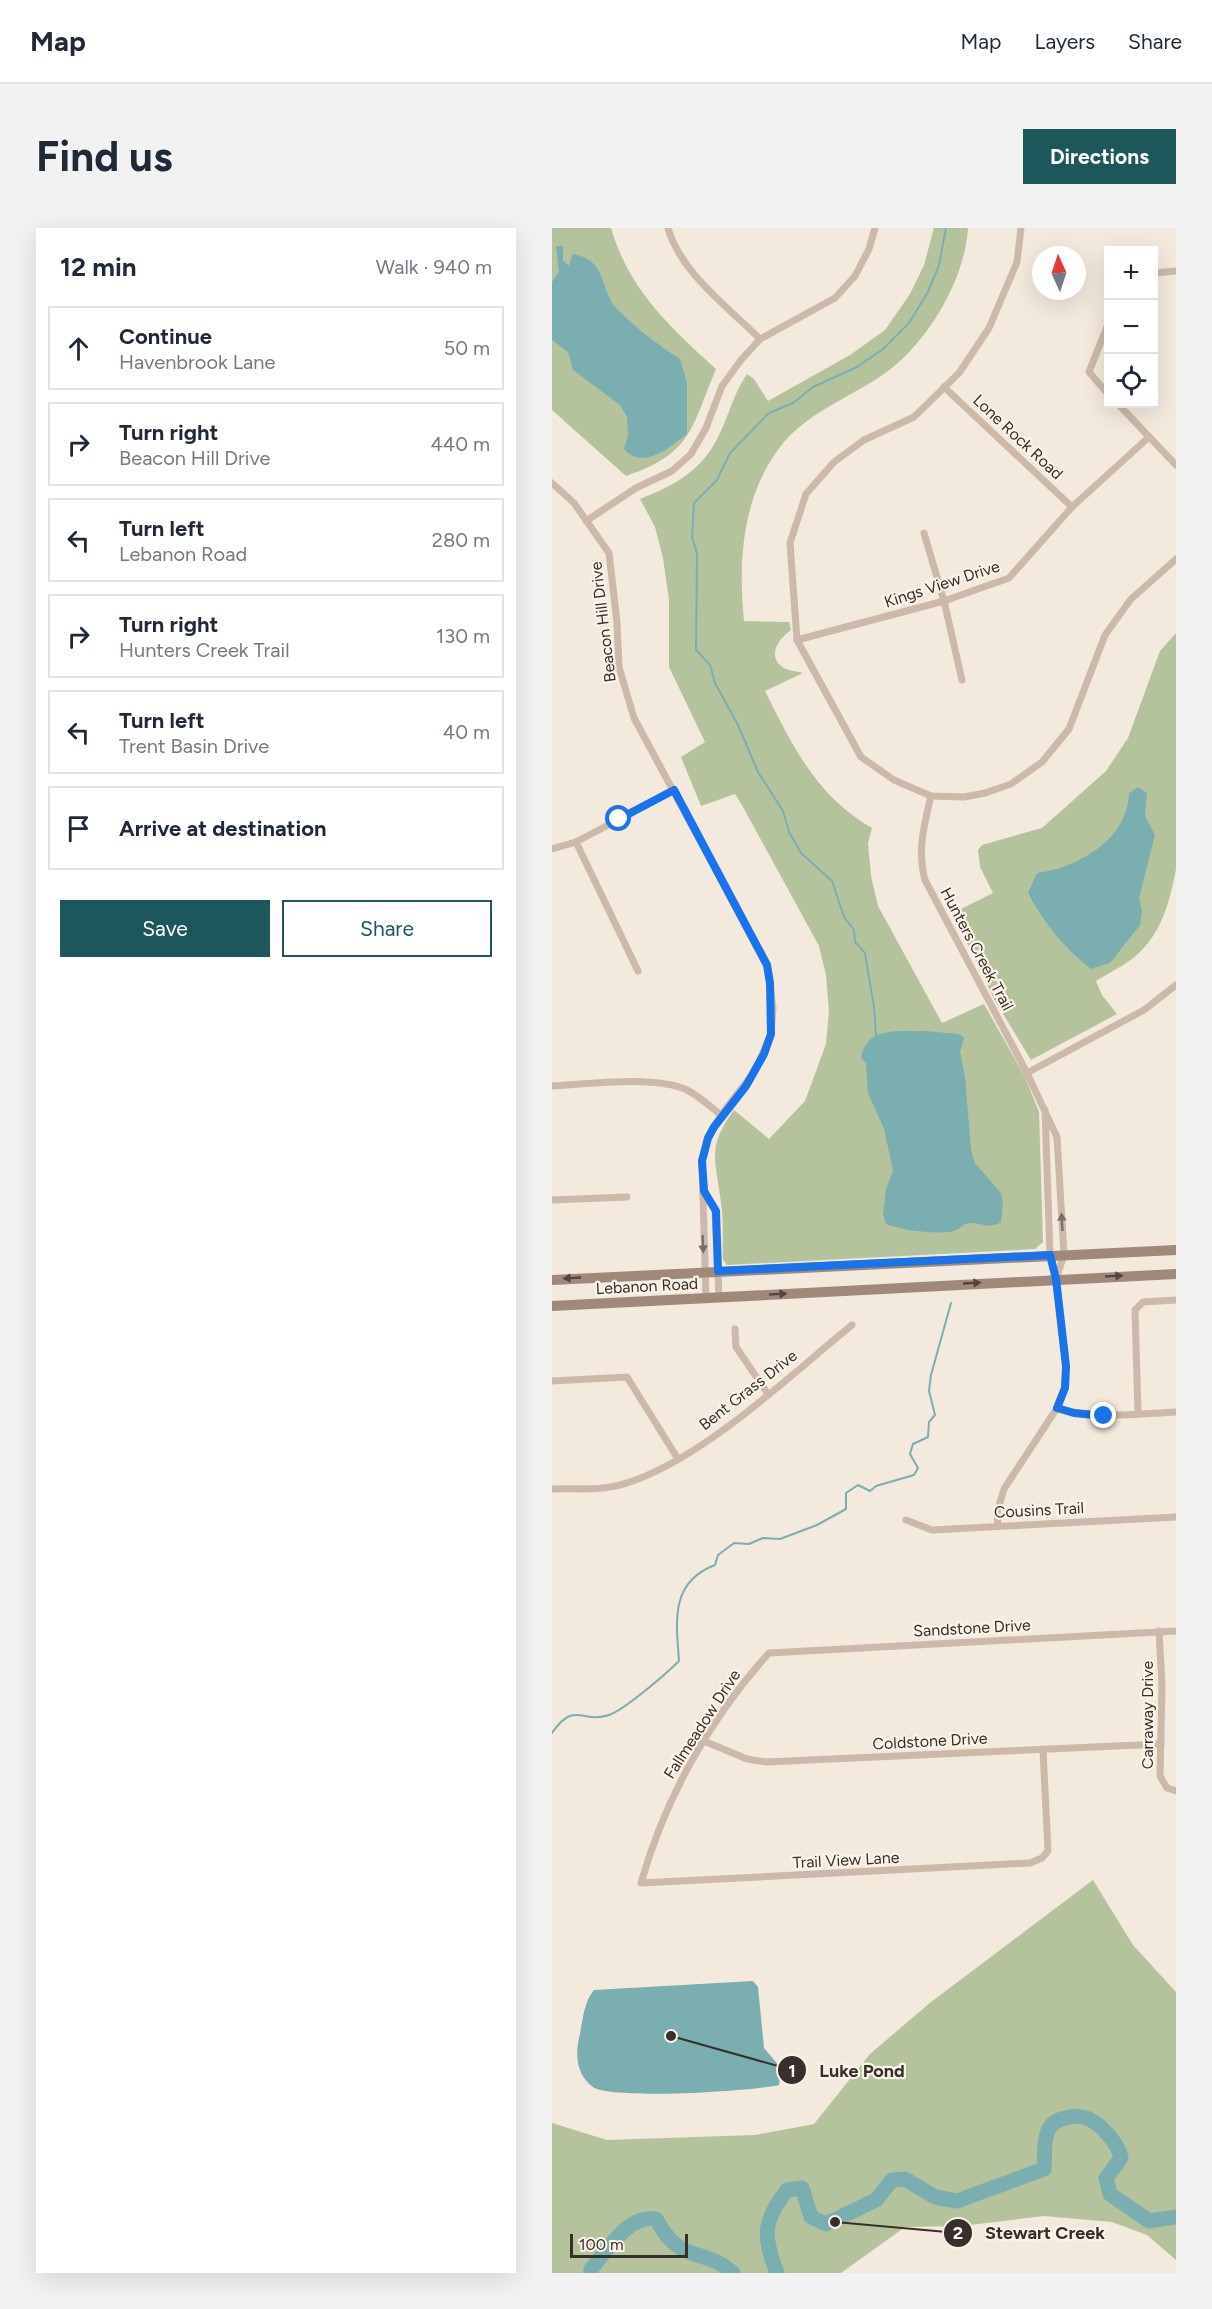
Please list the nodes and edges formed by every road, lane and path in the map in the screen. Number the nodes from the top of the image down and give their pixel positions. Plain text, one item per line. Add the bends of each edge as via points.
1 (668, 228) edge
2 (875, 228) edge
3 (1021, 228) edge
4 (1176, 271) edge
5 (1158, 273) edge
6 (1104, 334) edge
7 (760, 339) junction
8 (944, 387) junction
9 (1104, 389) edge
10 (1122, 408) edge
11 (1149, 437) junction
12 (1176, 465) edge
13 (552, 483) edge
14 (1072, 507) junction
15 (586, 521) junction
16 (924, 533) dead end
17 (1176, 559) edge
18 (944, 601) junction
19 (797, 640) junction
20 (962, 680) dead end
21 (674, 790) junction
22 (931, 796) junction
23 (576, 842) junction
24 (552, 849) edge
25 (638, 971) dead end
26 (1176, 985) edge
27 (1027, 1073) junction
28 (552, 1086) edge
29 (1045, 1107) junction
30 (722, 1115) junction
31 (704, 1191) junction
32 (627, 1197) dead end
33 (552, 1200) edge
34 (1176, 1250) edge
35 (1050, 1255) junction
36 (1064, 1255) junction
37 (704, 1271) junction
38 (718, 1271) junction
39 (1176, 1274) edge
40 (1056, 1279) junction
41 (552, 1280) edge
42 (706, 1297) junction
43 (719, 1297) junction
44 (1176, 1300) edge
45 (552, 1306) edge
46 (852, 1325) dead end
47 (735, 1329) dead end
48 (552, 1381) edge
49 (768, 1394) junction
50 (1057, 1408) junction
51 (1176, 1412) edge
52 (1138, 1414) junction
53 (678, 1459) junction
54 (552, 1489) edge
55 (1176, 1517) edge
56 (906, 1520) dead end
57 (998, 1525) junction
58 (1176, 1630) edge
59 (1159, 1631) junction
60 (769, 1653) joint
61 (704, 1741) junction
62 (1161, 1744) junction
63 (1043, 1750) junction
64 (1176, 1791) edge
65 (641, 1883) joint

1 - 7 street via 683,262
2 - 7 street via 855,276 835,298
3 - 8 street via 1017,262 989,328 959,373
4 - 5 street
6 - 9 street via 1089,372
7 - 15 street via 722,386 691,454 672,471 627,493
8 - 14 street, Lone Rock Road
8 - 19 street via 914,417 864,440 834,462 806,495 790,543
10 - 11 street
11 - 12 street
11 - 14 street, Kings View Drive
13 - 15 street, Beacon Hill Drive via 574,503
14 - 18 street, Kings View Drive via 1009,578
15 - 21 street, Beacon Hill Drive via 609,553 618,667 628,700
16 - 18 street
17 - 22 street via 1131,599 1105,635 1069,729 1042,762 1011,784 985,793
18 - 19 street, Kings View Drive
18 - 20 street
19 - 22 street via 861,757 894,780
21 - 23 street
21 - 30 street, Beacon Hill Drive via 767,965 770,983 771,1034 764,1054 746,1086
22 - 27 street, Hunters Creek Trail via 921,837 920,862 925,880
23 - 24 street
23 - 25 street
26 - 27 street via 1144,1010
27 - 29 street, Hunters Creek Trail
28 - 30 street via 651,1082 672,1085 688,1090
29 - 35 street, Hunters Creek Trail
36 -> 29 street, Hunters Creek Trail via 1057,1137
30 - 31 street, Beacon Hill Drive via 708,1138 702,1161
31 -> 37 street, Beacon Hill Drive
31 - 38 street, Beacon Hill Drive via 716,1211
32 - 33 street
34 - 36 main road, Lebanon Road
35 - 36 main road, Lebanon Road
35 - 38 main road, Lebanon Road
35 - 40 street, Hunters Creek Trail
36 - 40 street, Hunters Creek Trail
37 - 38 main road, Lebanon Road
37 -> 41 main road, Lebanon Road
37 - 42 street, Beacon Hill Drive
38 - 43 street, Beacon Hill Drive
40 -> 39 main road, Lebanon Road
43 -> 40 main road, Lebanon Road
40 - 50 street, Hunters Creek Trail via 1067,1377
42 - 43 main road, Lebanon Road
42 - 45 main road, Lebanon Road
44 - 52 street via 1143,1302 1134,1315
46 - 49 street, Bent Grass Drive
47 - 49 street via 736,1347
48 - 53 street via 627,1377
49 - 53 street, Bent Grass Drive
50 - 52 street via 1087,1415
50 - 57 street, Hunters Creek Trail via 1004,1489
51 - 52 street
53 - 54 street, Bent Grass Drive via 646,1477 618,1486
55 - 57 street, Cousins Trail
56 - 57 street, Cousins Trail via 932,1530
58 - 59 street, Sandstone Drive
59 - 60 street, Sandstone Drive
59 - 62 street, Carraway Drive
60 - 61 street, Fallmeadow Drive
61 - 63 street, Coldstone Drive via 747,1759 766,1762
61 - 65 street, Fallmeadow Drive via 676,1786
62 - 63 street, Coldstone Drive
62 - 64 street, Carraway Drive via 1160,1776 1167,1788
63 - 65 street, Trail View Lane via 1048,1851 1030,1863

